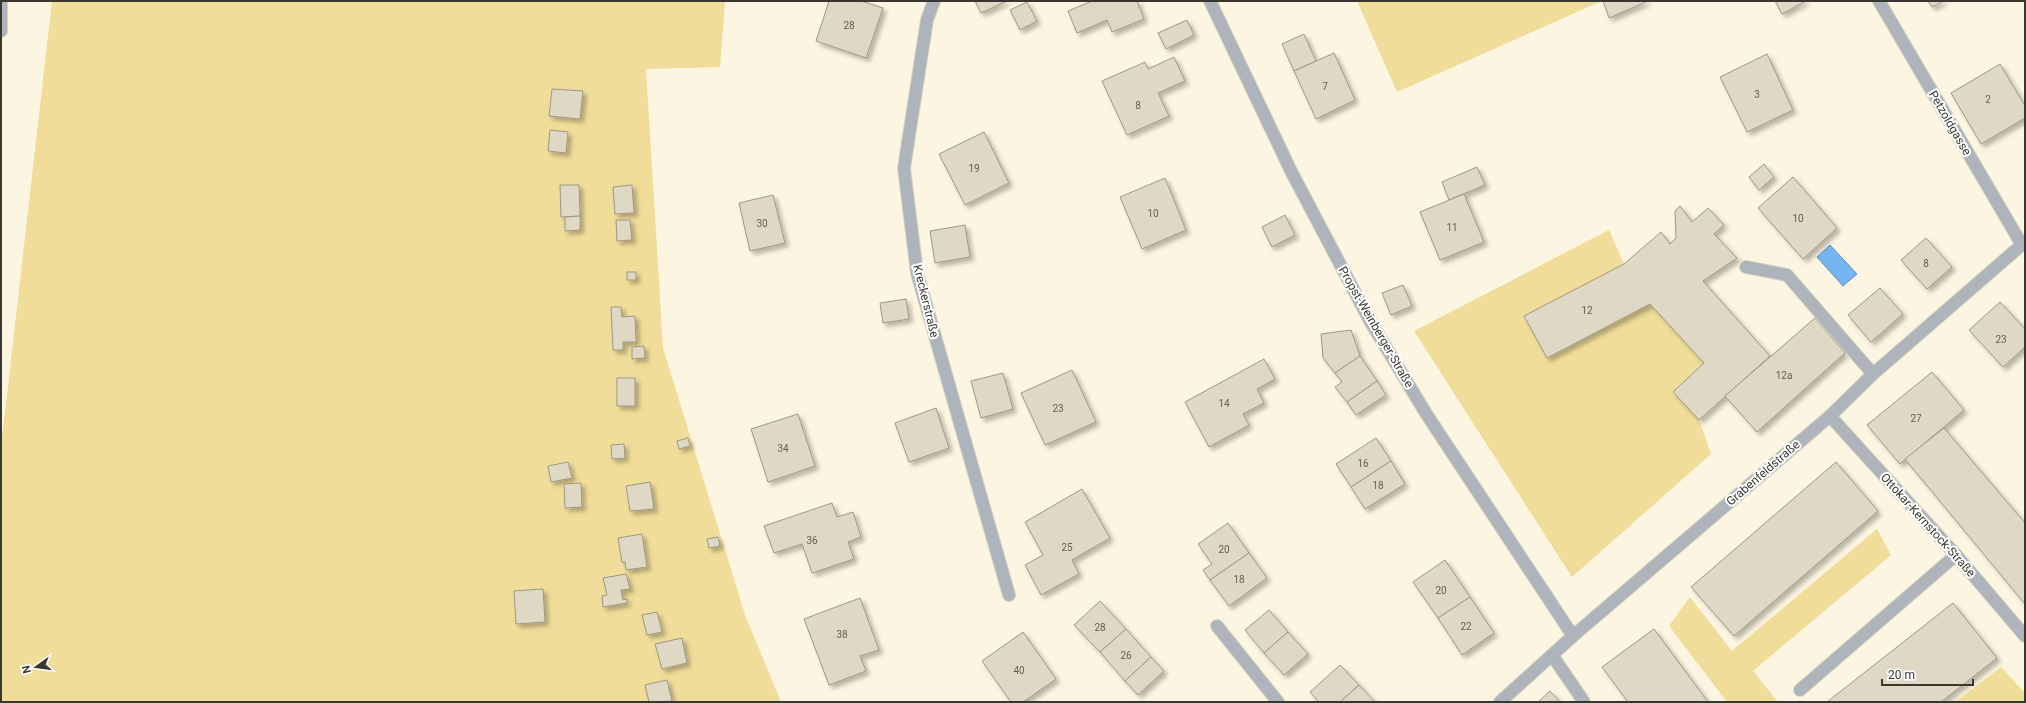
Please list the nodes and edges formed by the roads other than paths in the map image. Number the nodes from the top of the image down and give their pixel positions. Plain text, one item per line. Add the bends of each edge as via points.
1 (1, 1) edge
2 (934, 1) edge
3 (1210, 1) edge
4 (1879, 1) edge
5 (1, 31) edge
6 (2023, 244) edge
7 (1746, 267) dead end
8 (1873, 374) junction
9 (1830, 416) junction
10 (1956, 555) junction
11 (1010, 595) dead end
12 (1217, 626) dead end
13 (1573, 636) junction
14 (2025, 636) edge
15 (1552, 655) junction
16 (1800, 690) dead end
17 (1278, 702) edge
18 (1500, 702) edge
19 (1584, 702) edge

1 - 5 street
2 - 11 street, Kreckerstraße via 927,20 904,168 916,266
3 - 13 street, Propst-Weinberger-Straße via 1292,173 1370,321 1427,415
4 - 6 street, Petzoldgasse
6 - 8 street, Grabenfeldstraße
7 - 8 street via 1787,275
8 - 9 street, Grabenfeldstraße
9 - 10 street, Ottokar-Kernstock-Straße
9 - 13 street, Grabenfeldstraße
10 - 14 street, Ottokar-Kernstock-Straße
10 - 16 street
12 - 17 street
13 - 15 street, Grabenfeldstraße
15 - 18 street, Grabenfeldstraße
15 - 19 street

